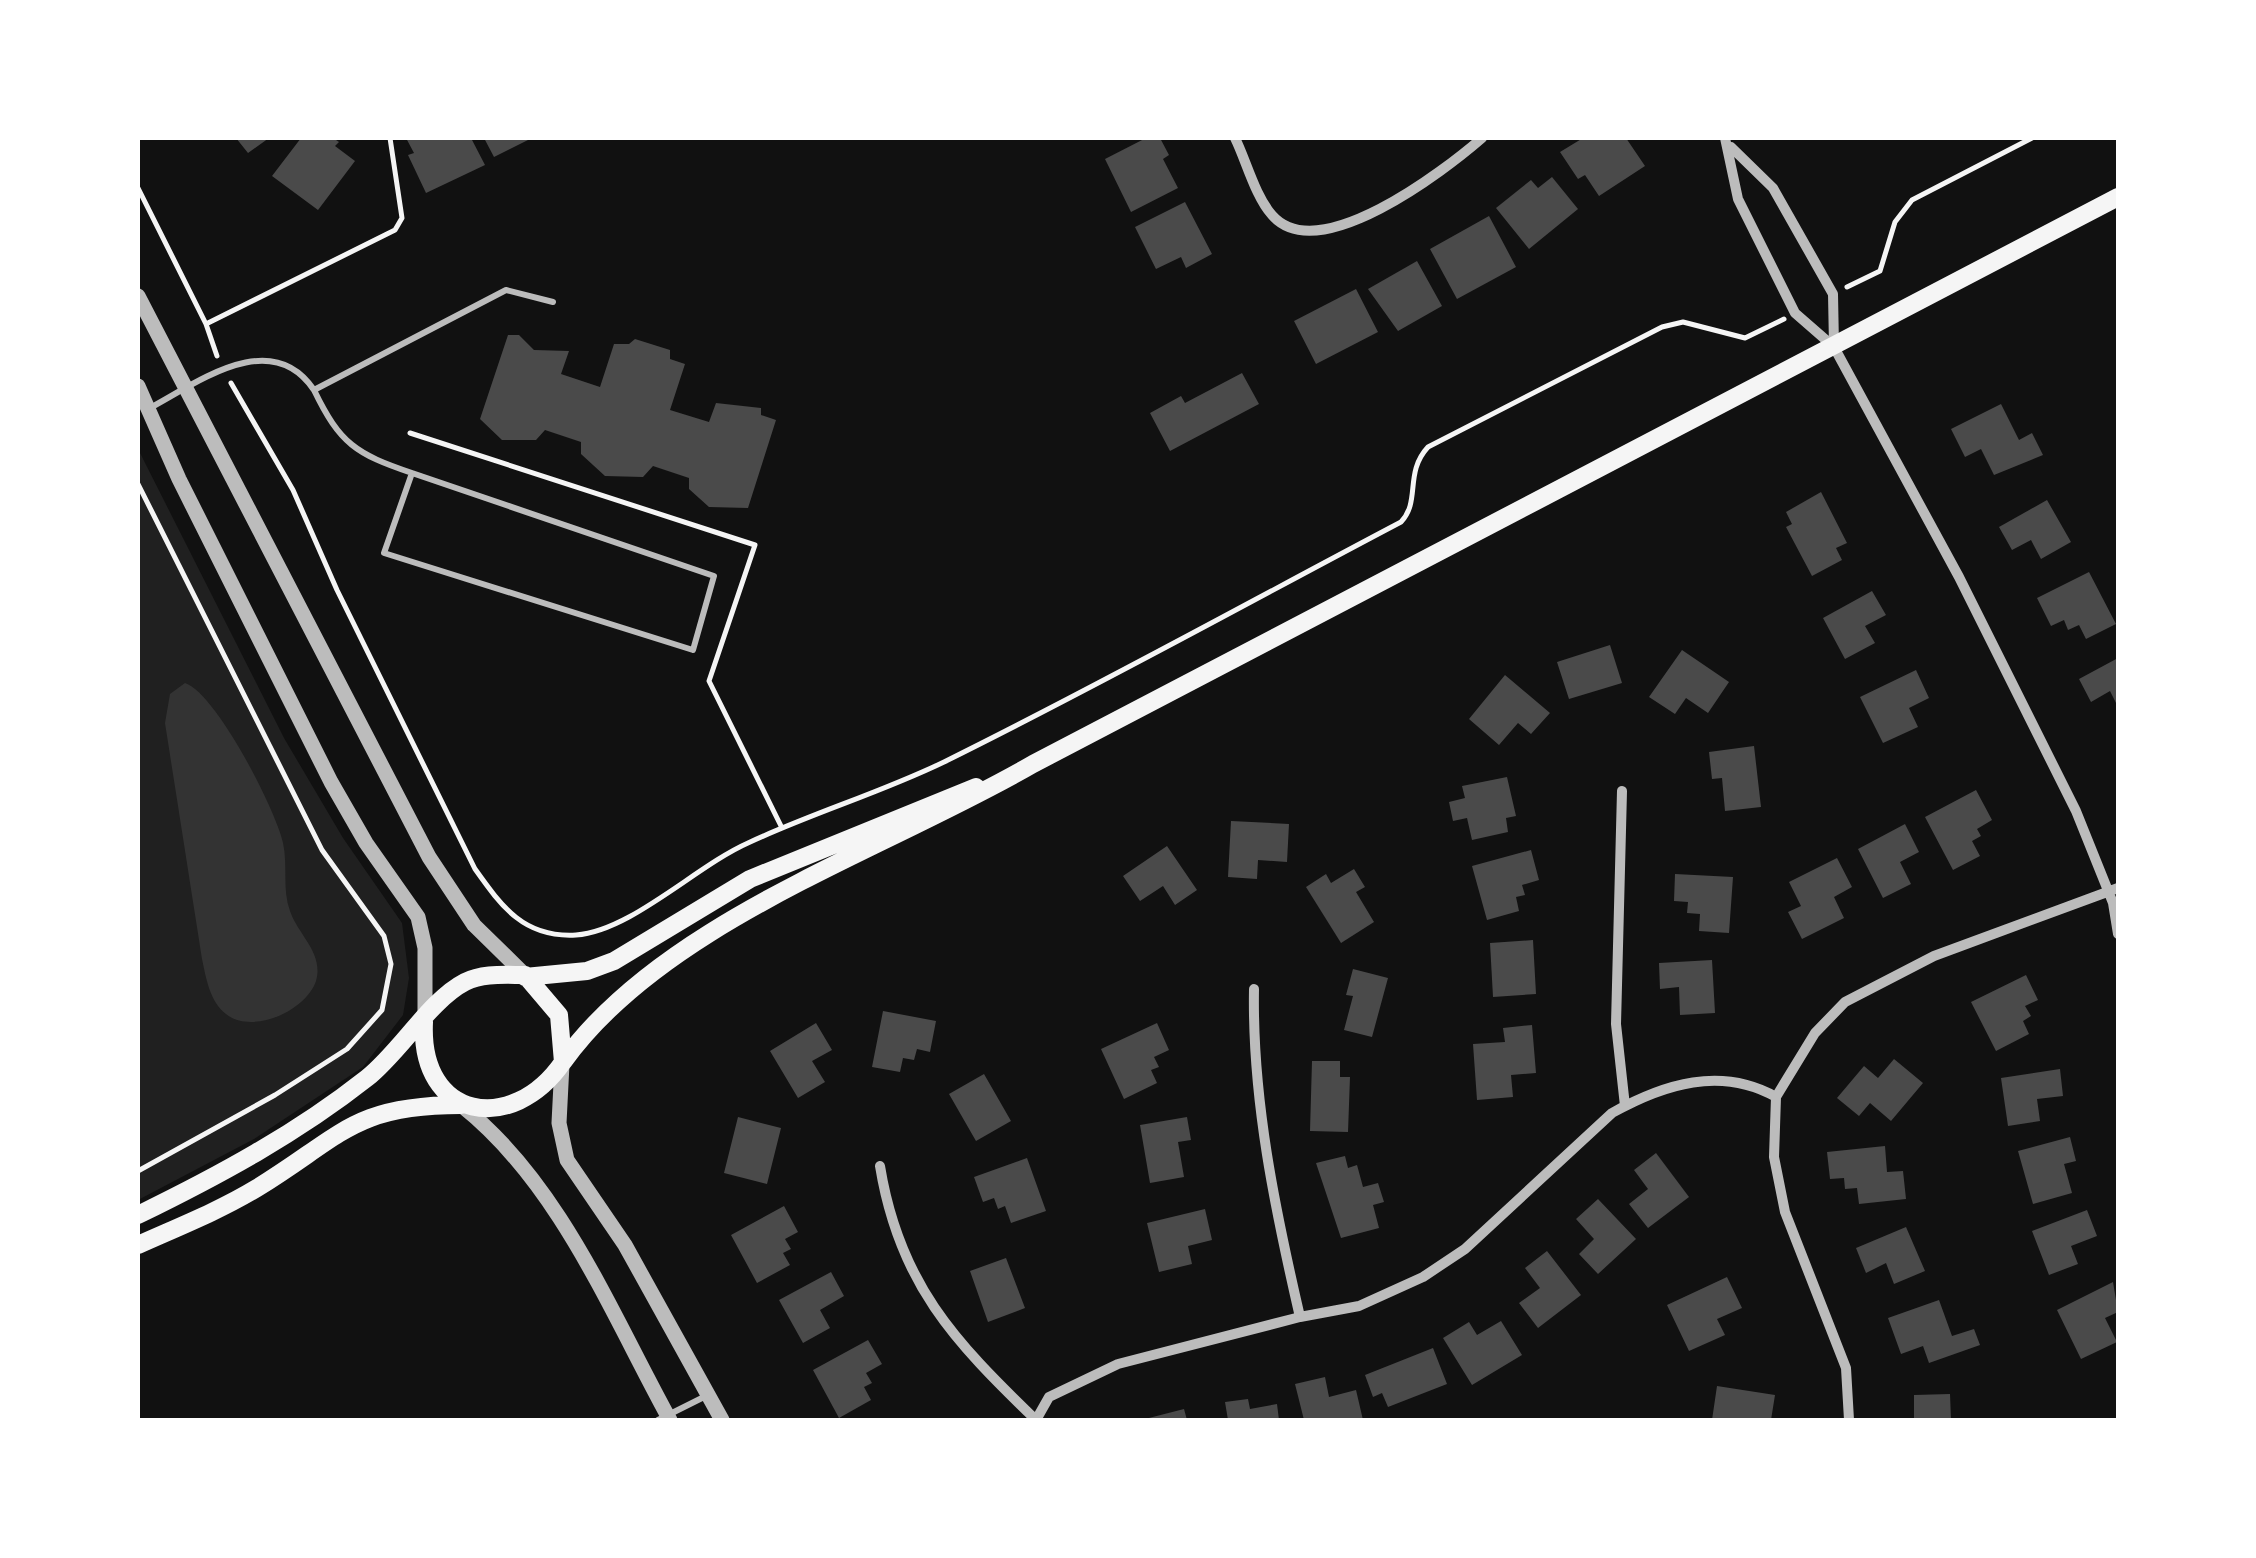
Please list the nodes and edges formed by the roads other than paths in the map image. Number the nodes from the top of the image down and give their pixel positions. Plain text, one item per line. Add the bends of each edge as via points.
1 (1235, 138) edge
2 (1482, 138) edge
3 (1727, 142) edge
4 (2118, 198) edge
5 (138, 296) edge
6 (553, 302) dead end
7 (1834, 348) junction
8 (138, 386) edge
9 (184, 390) junction
10 (314, 390) junction
11 (148, 408) junction
12 (412, 473) junction
13 (1034, 764) junction
14 (1622, 791) dead end
15 (2114, 890) edge
16 (2118, 934) edge
17 (525, 976) junction
18 (1254, 988) dead end
19 (424, 1021) junction
20 (563, 1063) junction
21 (1776, 1097) junction
22 (462, 1106) junction
23 (1625, 1106) junction
24 (880, 1166) dead end
25 (138, 1215) edge
26 (138, 1245) edge
27 (1300, 1316) junction
28 (707, 1395) junction
29 (665, 1419) edge
30 (722, 1420) edge
31 (1036, 1420) edge
32 (1849, 1420) edge

1 - 2 street via 1272,216 1302,230 1333,231 1377,210
3 - 7 street via 1738,199 1795,313
3 - 7 street via 1773,188 1833,294
4 - 7 main road
5 - 9 street
6 - 10 lane via 506,290
7 - 13 main road
7 - 15 street via 1959,577
8 - 11 street
9 - 10 lane via 249,360 277,361 298,371
9 - 11 lane
9 - 17 street via 437,872 482,934
10 - 12 lane via 347,444
11 - 19 street via 341,802 418,917
12 - 12 lane via 714,576 693,650 384,553
13 - 17 main road via 750,879 614,961 588,971
13 - 20 main road via 689,947 617,1000
14 - 23 street via 1616,1024
15 - 16 street
15 - 21 street via 1934,956 1845,1002 1815,1033
17 - 19 main road via 465,982
17 - 20 main road via 558,1015
18 - 27 street via 1271,1192
19 - 22 main road via 429,1070
19 - 25 main road via 380,1067 297,1128
20 - 22 main road via 524,1100
20 - 28 street via 558,1123 567,1160 625,1245
21 - 23 street via 1754,1085 1698,1079
21 - 32 street via 1774,1157 1784,1212 1846,1368
22 - 26 main road via 397,1108 361,1119 246,1195
22 - 29 street via 494,1132 539,1188
23 - 27 street via 1465,1249 1423,1277 1360,1306
24 - 31 street via 888,1212 931,1306 963,1349
27 - 31 street via 1118,1364 1049,1397
28 - 29 lane
28 - 30 street

